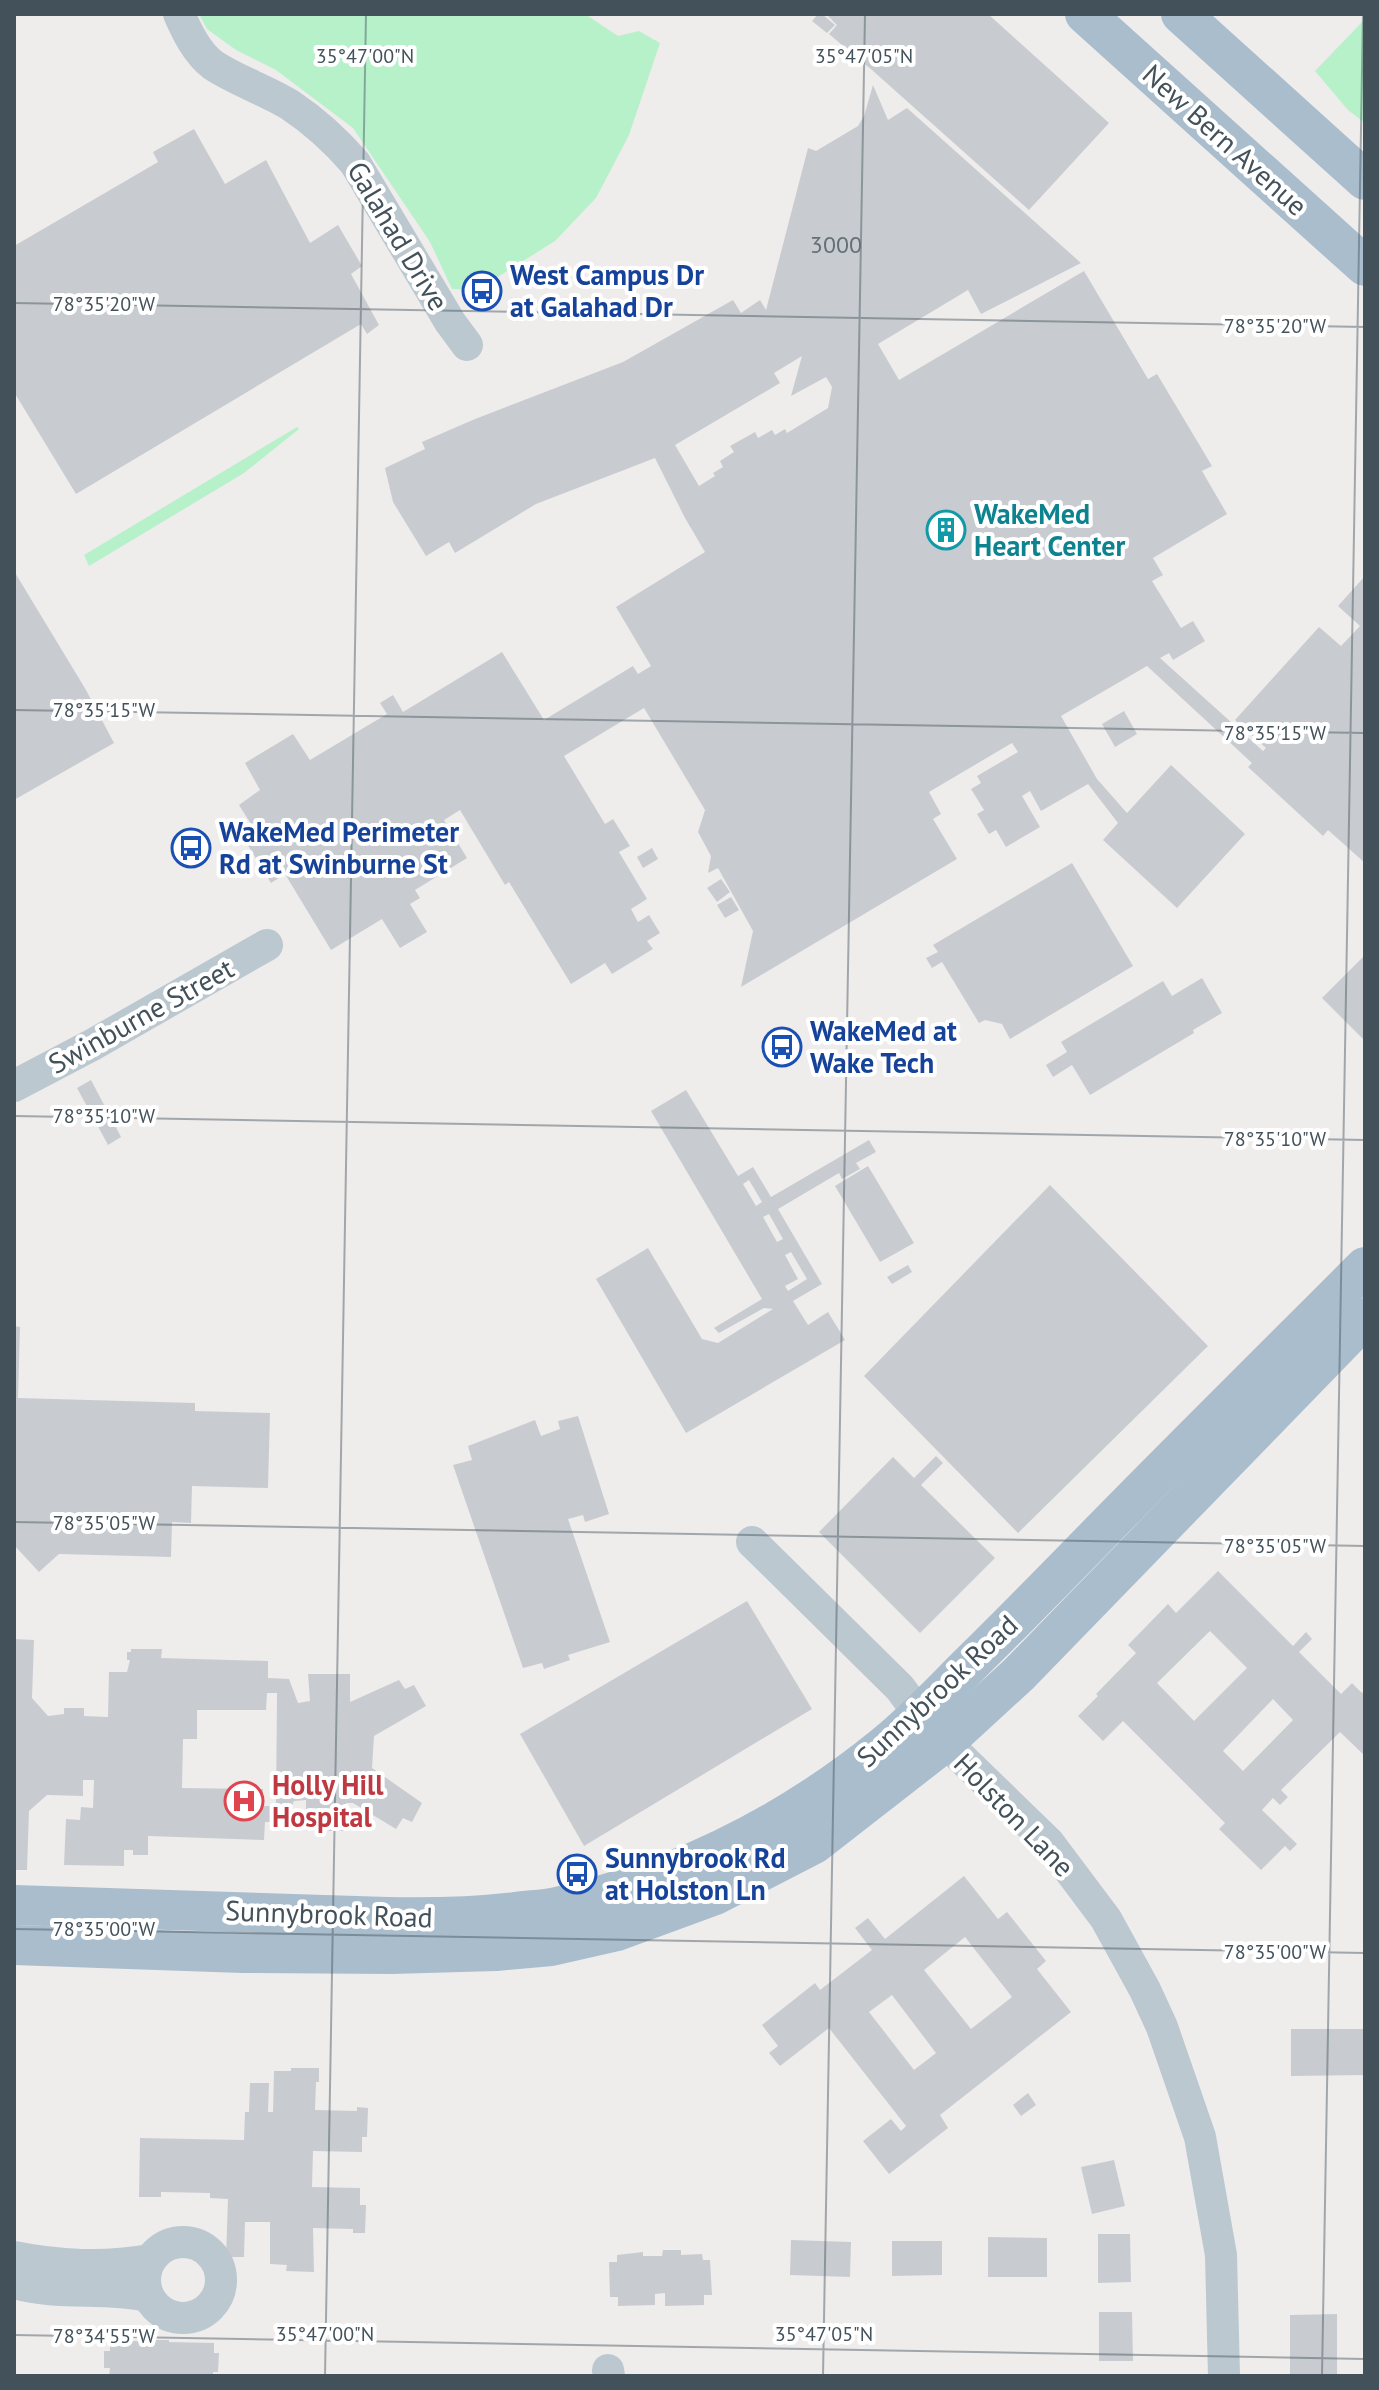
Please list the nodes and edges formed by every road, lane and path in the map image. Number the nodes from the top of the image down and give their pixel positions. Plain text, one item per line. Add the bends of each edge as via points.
1 (179, 14) edge
2 (1085, 14) edge
3 (1181, 14) edge
4 (1365, 180) edge
5 (1365, 266) edge
6 (467, 345) dead end
7 (267, 945) dead end
8 (14, 1086) edge
9 (1365, 1267) edge
10 (1365, 1318) edge
11 (1268, 1364) junction
12 (1254, 1430) junction
13 (752, 1542) dead end
14 (932, 1728) junction
15 (14, 1905) edge
16 (14, 1945) edge
17 (14, 2257) edge
18 (150, 2260) junction
19 (14, 2283) edge
20 (148, 2296) junction
21 (1224, 2376) edge

1 - 6 street, Galahad Drive via 188,36 212,64 289,105 355,163
2 - 5 main road, New Bern Avenue
3 - 4 main road
7 - 8 street, Swinburne Street
9 - 11 main road, Sunnybrook Road
10 - 12 main road, Sunnybrook Road
11 - 12 main road via 1247,1410
11 - 14 main road, Sunnybrook Road
12 - 14 main road, Sunnybrook Road via 1019,1674
13 - 14 street, Holston Lane via 900,1688
14 - 15 main road, Sunnybrook Road via 885,1745 782,1817 728,1847 681,1869 555,1907 440,1918
14 - 16 main road, Sunnybrook Road via 814,1844 715,1895 617,1931 551,1946 496,1951 243,1953
14 - 21 street, Holston Lane via 1049,1843 1106,1919 1162,2027 1200,2137 1221,2255
17 - 18 street via 61,2263
18 - 20 street via 145,2272
18 - 20 street via 170,2243 196,2243 216,2259 221,2285 206,2311 186,2318 164,2313
19 - 20 street via 37,2290

